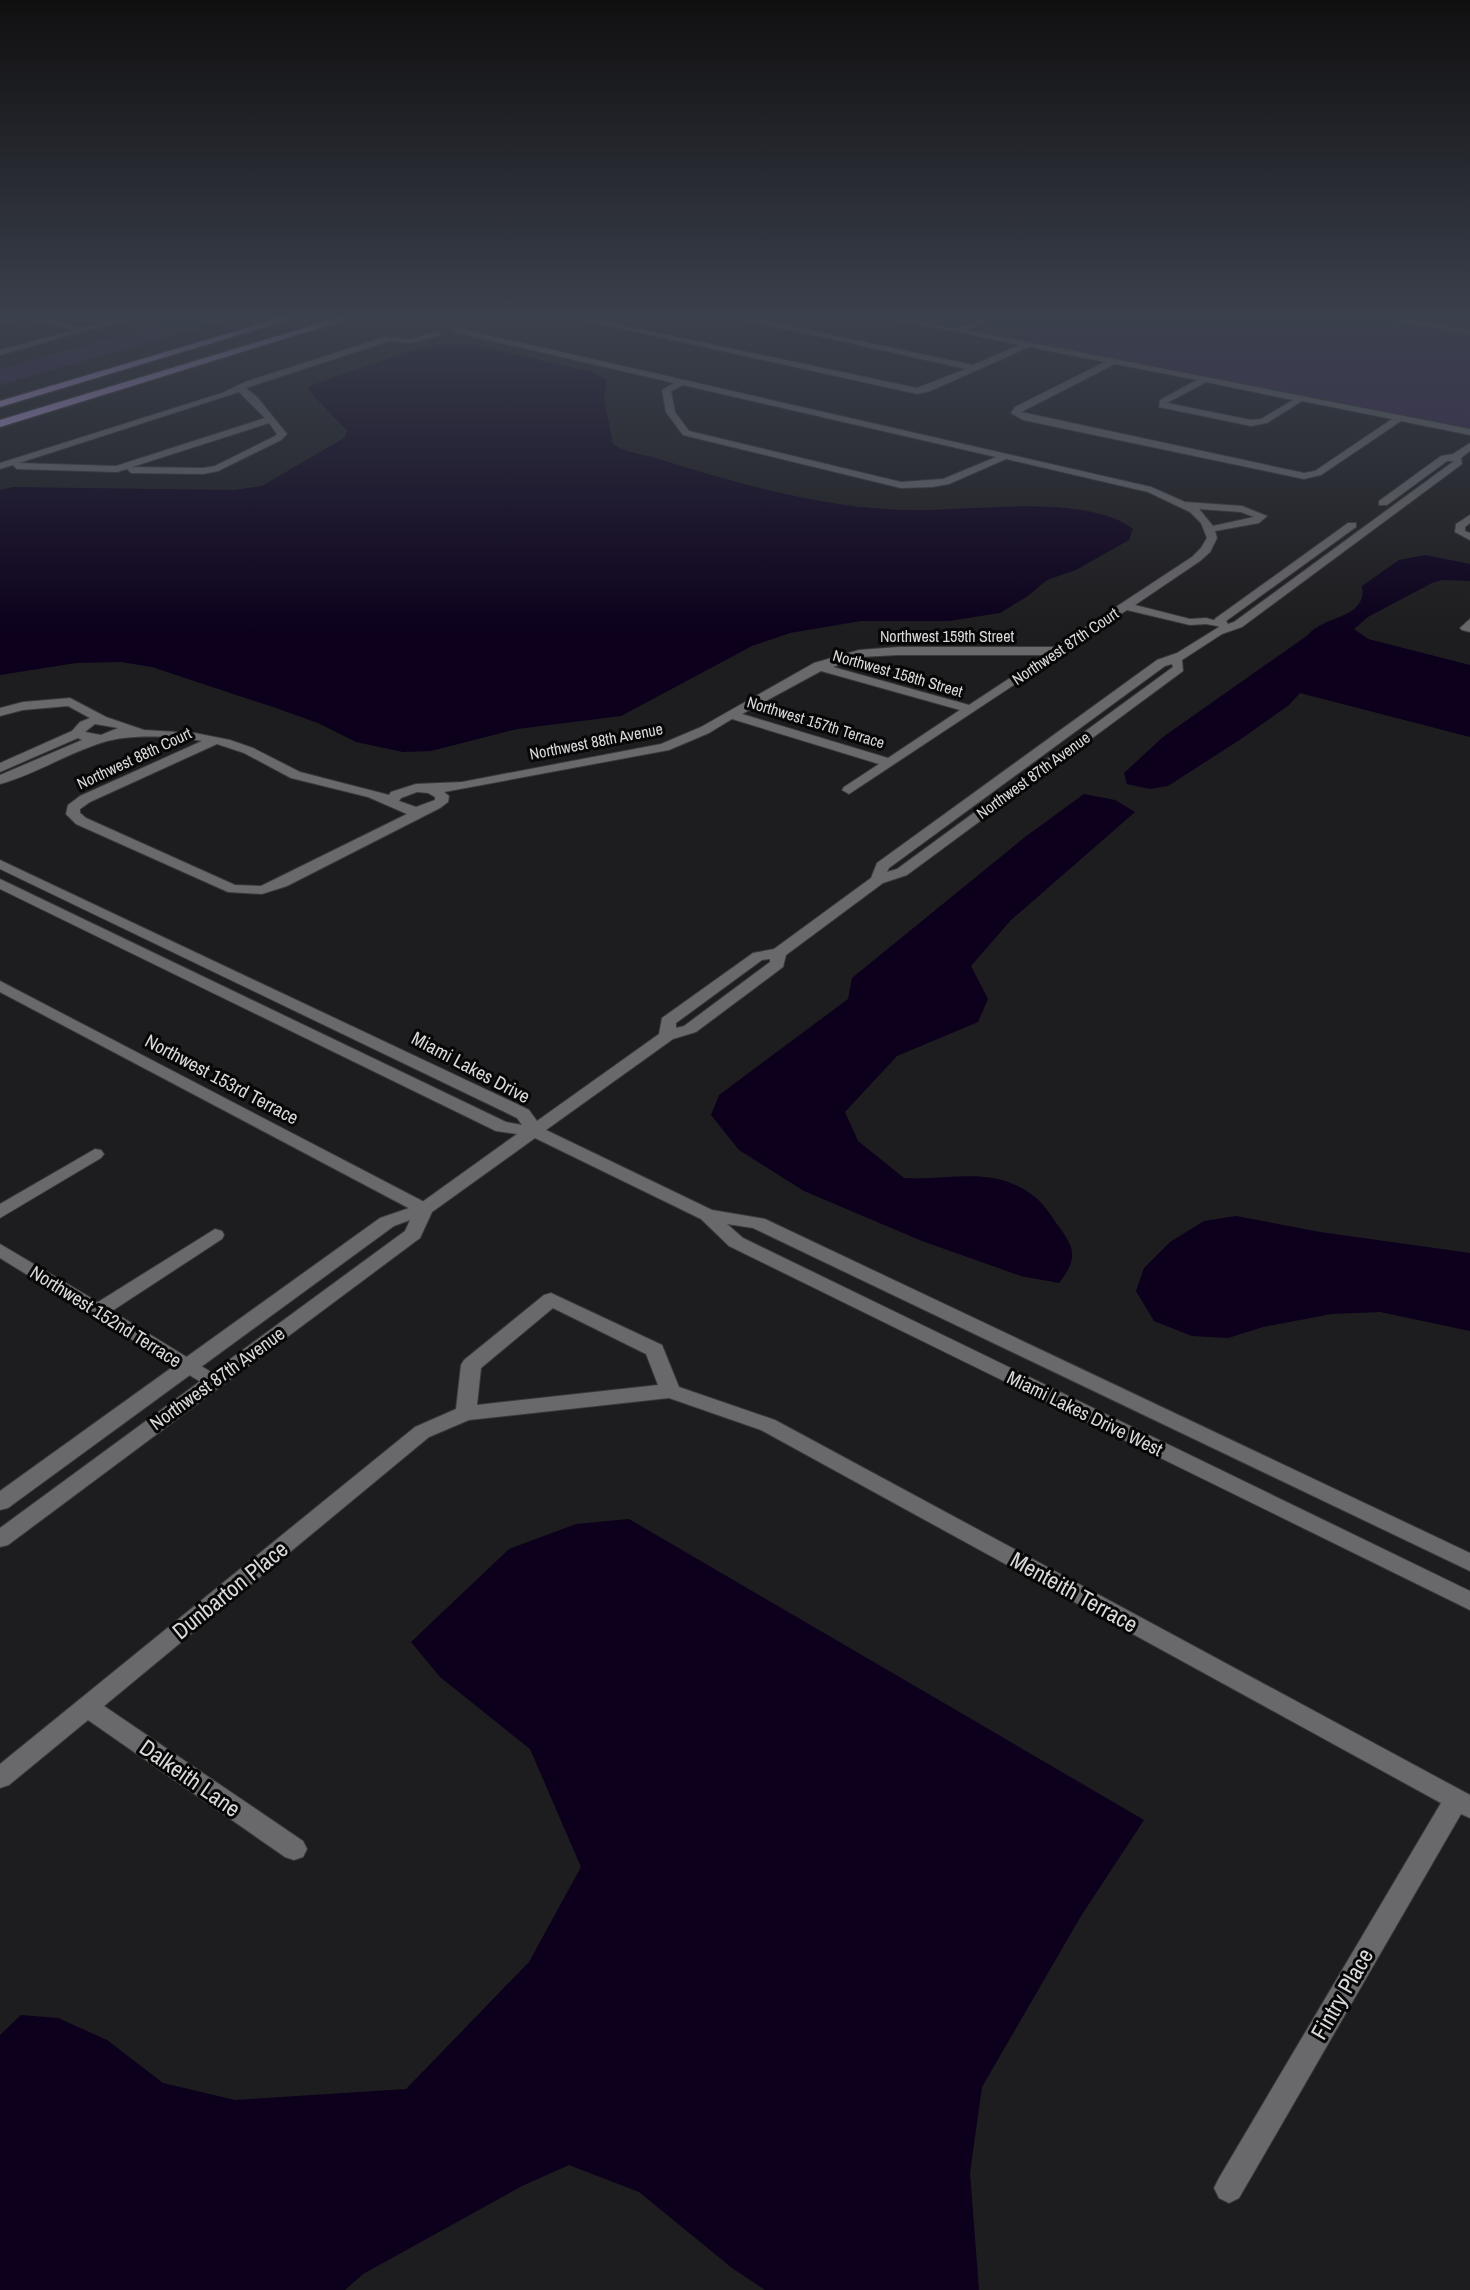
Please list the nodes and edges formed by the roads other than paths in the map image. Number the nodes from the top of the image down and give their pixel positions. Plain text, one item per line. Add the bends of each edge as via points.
1 (142, 421) edge
2 (265, 421) edge
3 (272, 421) edge
4 (677, 421) edge
5 (848, 421) edge
6 (1041, 421) edge
7 (1240, 421) edge
8 (1264, 421) edge
9 (1396, 421) edge
10 (1414, 421) edge
11 (1470, 432) edge
12 (1470, 446) edge
13 (1456, 457) junction
14 (1002, 458) junction
15 (2, 466) edge
16 (117, 469) junction
17 (1186, 505) junction
18 (1470, 518) edge
19 (1211, 530) junction
20 (1465, 534) edge
21 (1130, 602) junction
22 (1162, 605) junction
23 (1151, 612) junction
24 (1206, 621) junction
25 (1470, 622) edge
26 (1224, 626) junction
27 (1470, 629) edge
28 (1057, 651) junction
29 (818, 666) junction
30 (970, 709) junction
31 (0, 712) edge
32 (732, 715) junction
33 (84, 723) junction
34 (120, 731) junction
35 (97, 739) junction
36 (213, 741) junction
37 (890, 763) junction
38 (0, 768) edge
39 (0, 780) edge
40 (462, 786) junction
41 (408, 789) junction
42 (431, 789) junction
43 (849, 790) dead end
44 (369, 793) junction
45 (442, 799) junction
46 (396, 805) junction
47 (430, 808) junction
48 (387, 829) junction
49 (0, 864) edge
50 (0, 883) edge
51 (0, 986) edge
52 (536, 1132) junction
53 (95, 1154) dead end
54 (424, 1209) junction
55 (0, 1212) edge
56 (707, 1215) junction
57 (215, 1235) dead end
58 (0, 1250) edge
59 (99, 1311) junction
60 (187, 1366) junction
61 (212, 1382) junction
62 (670, 1391) junction
63 (466, 1413) junction
64 (0, 1502) edge
65 (3, 1531) edge
66 (1470, 1563) edge
67 (1470, 1601) edge
68 (87, 1707) junction
69 (0, 1777) edge
70 (1463, 1803) edge
71 (294, 1849) dead end
72 (1229, 2188) dead end

1 - 15 street
2 - 16 street
3 - 16 street via 282,433 278,438 218,468
4 - 14 street via 685,433 894,484 942,484
5 - 14 street
6 - 9 street via 1304,476 1318,473
7 - 8 street
10 - 11 street
12 - 13 street, Northwest 87th Avenue
13 - 26 street, Northwest 87th Avenue via 1459,461 1238,625
13 - 26 street, Northwest 87th Avenue via 1444,458 1220,620
14 - 17 street via 1140,488
15 - 16 street
17 - 19 street
17 - 19 street via 1242,509 1262,516
18 - 20 street via 1460,526
19 - 21 street, Northwest 87th Court via 1211,542 1202,554
21 - 22 street
21 - 23 street
21 - 28 street, Northwest 87th Court
22 - 23 street
22 - 24 street via 1201,615
23 - 24 street via 1190,622
24 - 26 street
25 - 27 street via 1466,628
26 - 52 street, Northwest 87th Avenue via 1177,661 1179,668 902,872 878,880 778,953 778,964 690,1029 667,1036
28 - 29 street, Northwest 159th Street via 884,651
28 - 30 street, Northwest 87th Court
29 - 30 street, Northwest 158th Street
29 - 32 street, Northwest 88th Avenue
30 - 37 street, Northwest 87th Court
31 - 33 street via 63,701 76,703
32 - 37 street, Northwest 157th Terrace
32 - 40 street, Northwest 88th Avenue via 654,750
33 - 34 street via 119,722
33 - 35 street via 83,737
33 - 38 street
34 - 35 street
34 - 36 street
35 - 39 street
36 - 44 street via 243,748 285,772
36 - 48 street, Northwest 88th Court via 85,799 72,811 81,821 233,889 262,890 282,883
37 - 43 street, Northwest 87th Court
40 - 42 street, Northwest 88th Avenue
40 - 45 street, Northwest 88th Avenue
41 - 42 street, Northwest 88th Avenue
41 - 44 street
41 - 46 street via 396,794
42 - 45 street
44 - 46 street
45 - 47 street, Northwest 88th Avenue
46 - 47 street via 414,811
46 - 48 street via 399,818
47 - 48 street
49 - 52 street, Miami Lakes Drive via 523,1114
50 - 52 street, Miami Lakes Drive via 502,1127
51 - 54 street, Northwest 153rd Terrace
52 - 54 street, Northwest 87th Avenue
52 - 56 street, Miami Lakes Drive West
53 - 55 street
54 - 60 street, Northwest 87th Avenue via 387,1222
54 - 61 street, Northwest 87th Avenue via 413,1234
56 - 66 street, Miami Lakes Drive West via 758,1223
56 - 67 street, Miami Lakes Drive West via 736,1242
57 - 59 street
58 - 59 street, Northwest 152nd Terrace
59 - 60 street, Northwest 152nd Terrace
60 - 61 street, Northwest 152nd Terrace
60 - 64 street, Northwest 87th Avenue
61 - 65 street, Northwest 87th Avenue
62 - 63 street, Dunbarton Place
62 - 63 street via 655,1350 551,1299 471,1364
62 - 70 street, Menteith Terrace via 768,1425
63 - 68 street, Dunbarton Place via 422,1432
68 - 69 street, Dunbarton Place
68 - 71 street, Dalkeith Lane
70 - 72 street, Fintry Place

